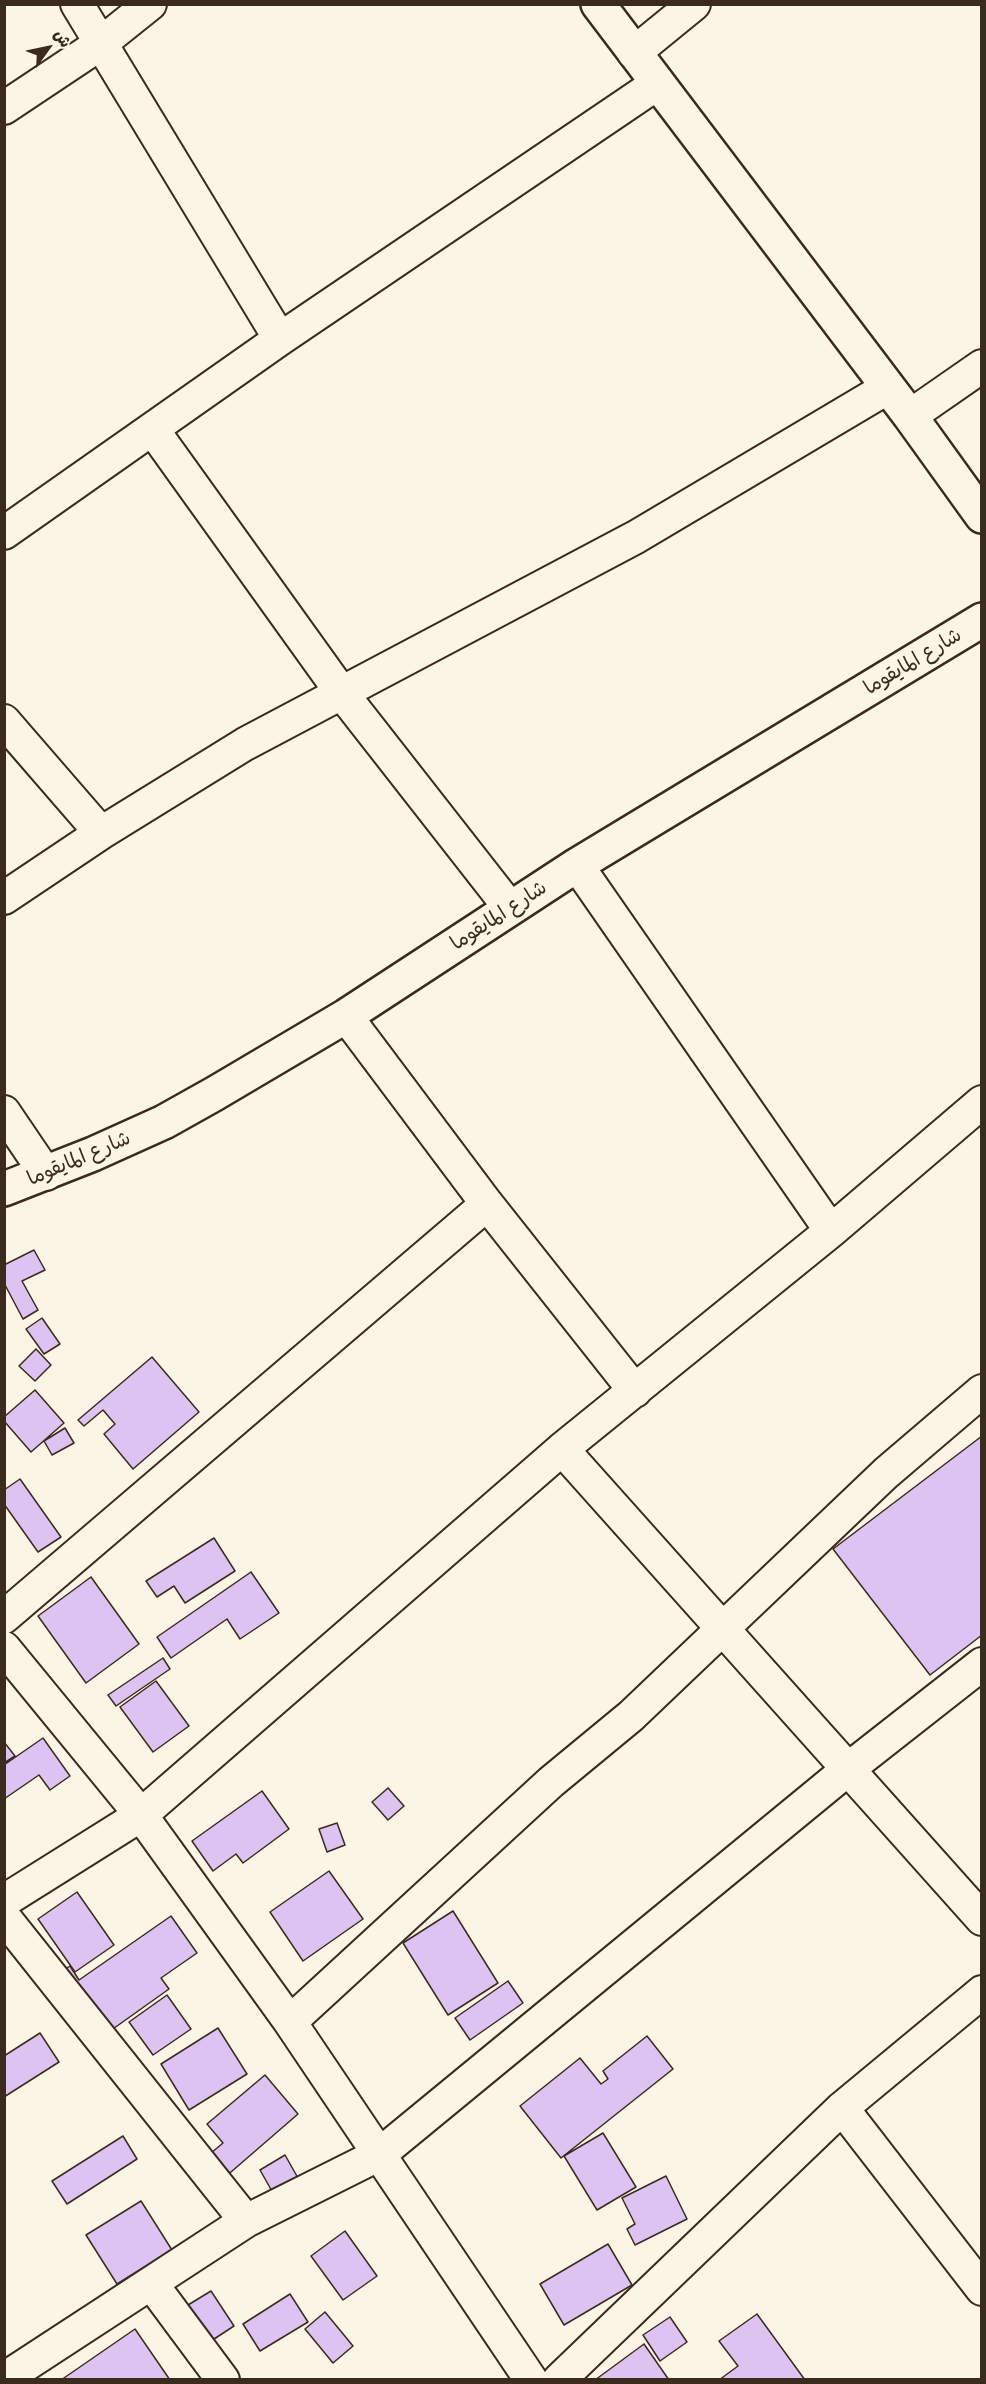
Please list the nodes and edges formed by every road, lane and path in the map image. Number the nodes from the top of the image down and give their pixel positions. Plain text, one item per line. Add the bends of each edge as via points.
1 (77, 4) edge
2 (150, 4) edge
3 (597, 4) edge
4 (694, 4) edge
5 (100, 44) junction
6 (634, 53) junction
7 (658, 83) junction
8 (4, 108) edge
9 (280, 339) junction
10 (981, 366) edge
11 (887, 387) junction
12 (910, 416) junction
13 (153, 430) junction
14 (981, 516) edge
15 (4, 533) edge
16 (981, 620) edge
17 (341, 692) junction
18 (4, 721) edge
19 (101, 833) junction
20 (577, 865) junction
21 (4, 898) edge
22 (510, 908) junction
23 (346, 1016) junction
24 (981, 1102) edge
25 (4, 1112) edge
26 (46, 1174) junction
27 (4, 1189) edge
28 (487, 1204) junction
29 (831, 1231) junction
30 (635, 1391) junction
31 (981, 1391) edge
32 (562, 1449) junction
33 (4, 1617) edge
34 (723, 1630) junction
35 (4, 1647) edge
36 (981, 1664) edge
37 (847, 1770) junction
38 (141, 1815) junction
39 (4, 1901) edge
40 (4, 1917) edge
41 (981, 1919) edge
42 (981, 1992) edge
43 (290, 2022) junction
44 (842, 2108) junction
45 (380, 2154) junction
46 (246, 2220) junction
47 (152, 2283) junction
48 (981, 2289) edge
49 (4, 2379) edge
50 (224, 2379) edge
51 (531, 2379) edge
52 (559, 2379) edge

1 - 5 street
2 - 5 street
3 - 6 street
4 - 6 street
5 - 8 street
5 - 9 street
6 - 7 street
7 - 9 street
7 - 11 street
9 - 13 street
10 - 12 street
11 - 12 street
11 - 17 street via 636,537
12 - 14 street
13 - 15 street
13 - 17 street
16 - 20 street, شارع المايقوما
17 - 19 street via 245,744
17 - 22 street
18 - 19 street
19 - 21 street
20 - 22 street, شارع المايقوما
20 - 29 street
22 - 23 street, شارع المايقوما
23 - 26 street, شارع المايقوما via 164,1122
23 - 28 street
24 - 29 street
25 - 26 street
26 - 27 street, شارع المايقوما
28 - 30 street
28 - 33 street
29 - 30 street
30 - 32 street
31 - 34 street via 886,1473
32 - 34 street
32 - 38 street
34 - 37 street
34 - 43 street
35 - 38 street
36 - 37 street
37 - 41 street
37 - 45 street
38 - 39 street
38 - 43 street
40 - 46 street
42 - 44 street
43 - 45 street
44 - 48 street
44 - 52 street
45 - 46 street
45 - 51 street
46 - 47 street
47 - 49 street
47 - 50 street

